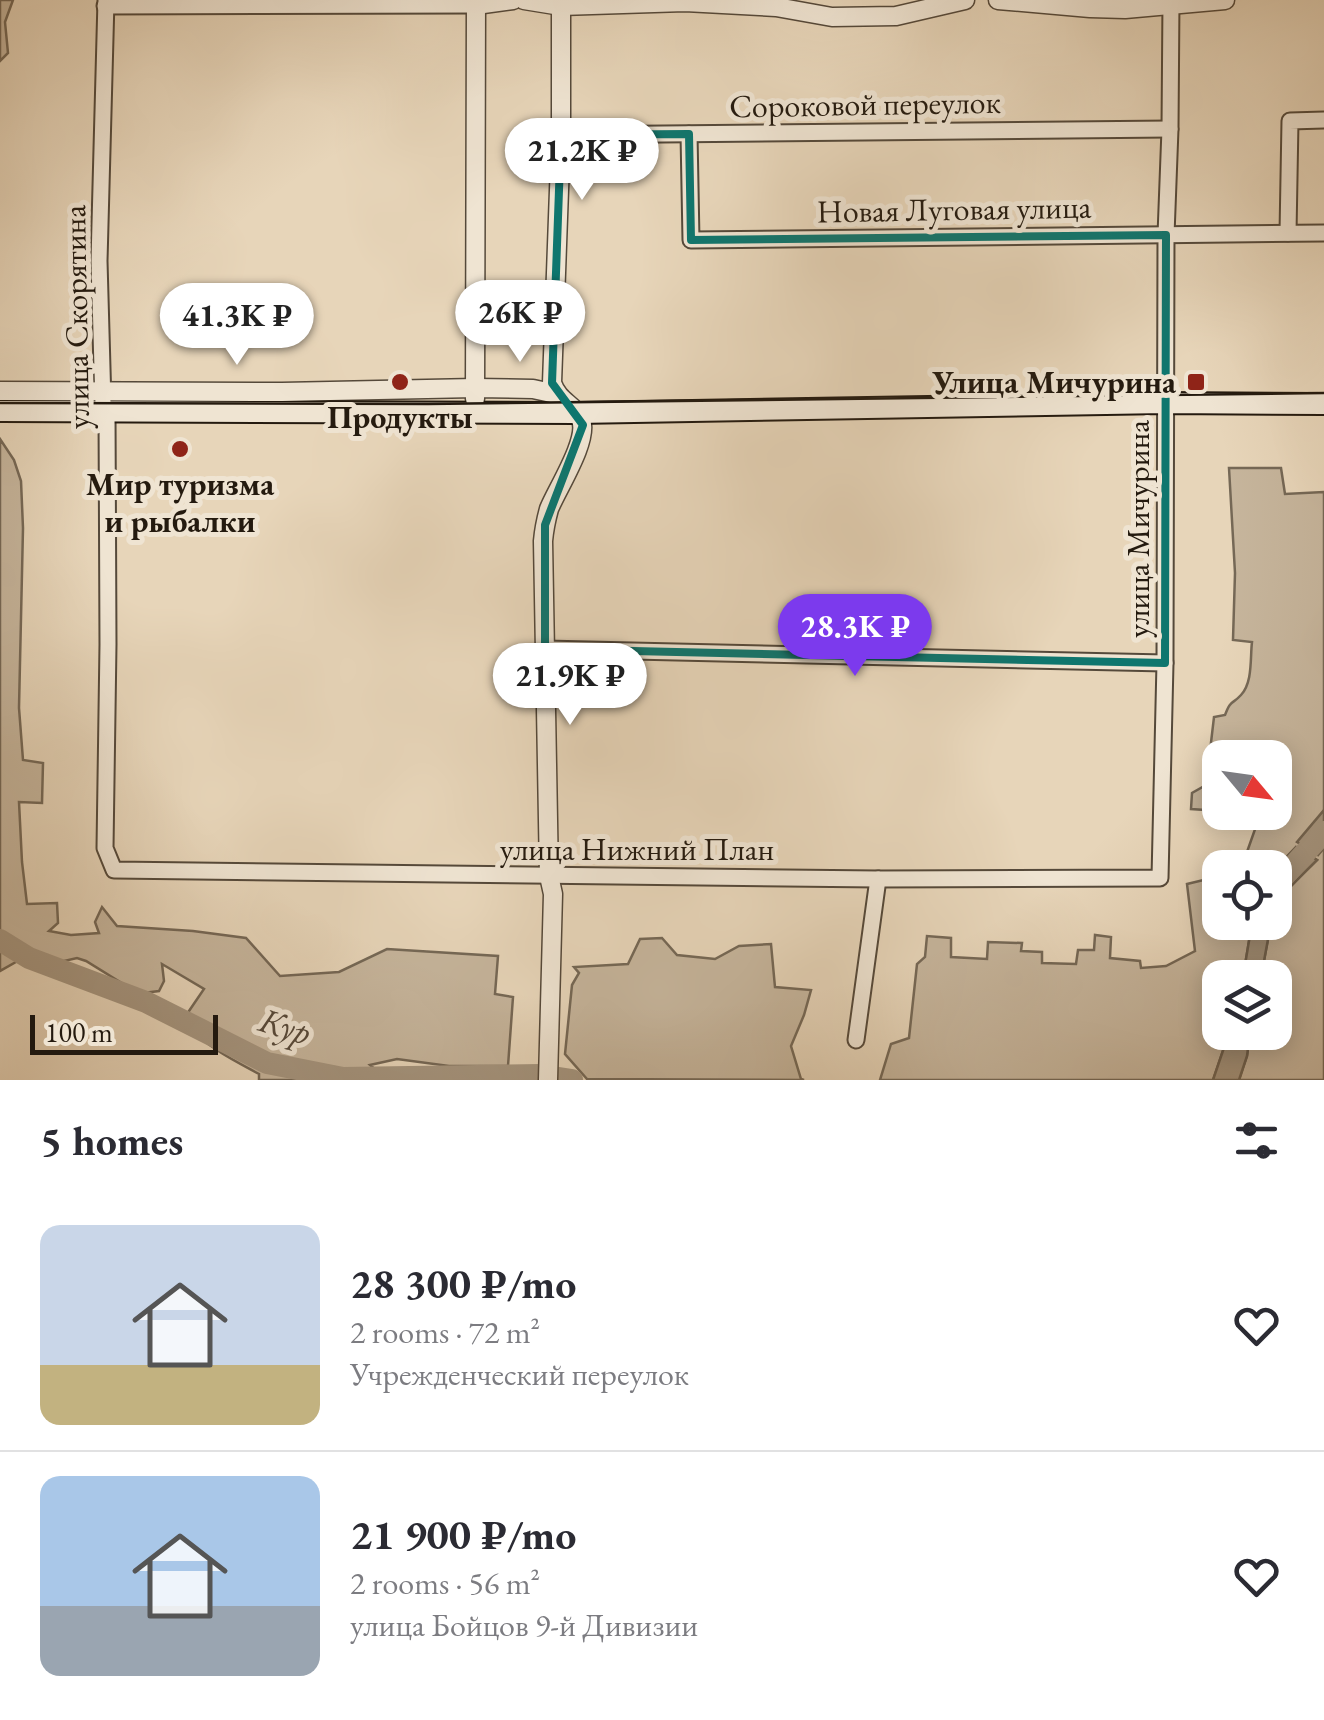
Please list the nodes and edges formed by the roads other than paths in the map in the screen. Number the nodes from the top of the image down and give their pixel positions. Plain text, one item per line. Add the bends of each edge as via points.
1 (514, 0) edge
2 (524, 0) edge
3 (966, 0) edge
4 (998, 0) edge
5 (1225, 0) edge
6 (1171, 2) edge
7 (106, 3) edge
8 (331, 3) edge
9 (476, 3) edge
10 (561, 3) edge
11 (1324, 120) edge
12 (1170, 129) junction
13 (690, 134) junction
14 (561, 135) junction
15 (1324, 232) edge
16 (1288, 233) junction
17 (1166, 234) junction
18 (553, 337) junction
19 (474, 388) junction
20 (533, 389) junction
21 (0, 391) edge
22 (556, 394) junction
23 (105, 402) junction
24 (1165, 403) junction
25 (1324, 404) edge
26 (0, 410) edge
27 (480, 412) junction
28 (577, 414) junction
29 (545, 649) junction
30 (1166, 664) junction
31 (114, 870) joint
32 (549, 876) junction
33 (878, 878) junction
34 (1160, 878) joint
35 (856, 1040) dead end
36 (548, 1074) edge

1 - 9 street
2 - 10 street
3 - 10 street via 864,17 685,2
4 - 6 street via 1090,8
5 - 6 street
6 - 12 street, улица Мичурина
7 - 8 street
7 - 23 street, улица Скорятина via 100,230
8 - 9 street
9 - 19 street
10 - 14 street
11 - 16 street via 1290,121
12 - 13 street, Сороковой переулок
12 - 17 street, улица Мичурина
13 - 14 street, Сороковой переулок
13 - 17 street, Новая Луговая улица via 691,240
14 - 18 street
15 - 16 street, Новая Луговая улица
16 - 17 street, Новая Луговая улица
17 - 24 street, улица Мичурина
18 - 20 street via 548,364
18 - 22 street
19 - 20 street
19 - 23 street
19 - 27 street
20 - 22 street
20 - 27 street via 511,404
21 - 23 street
22 - 28 street
23 - 26 main road
23 - 27 main road
23 - 31 street, улица Скорятина via 105,848
24 - 25 main road
24 - 28 main road
24 - 30 street, улица Мичурина
27 - 28 main road
28 - 29 street via 582,434 545,525
29 - 30 street
29 - 32 street
30 - 34 street, улица Мичурина
31 - 32 street, улица Нижний План
32 - 33 street, улица Нижний План
32 - 36 street
33 - 34 street, улица Нижний План
33 - 35 street

